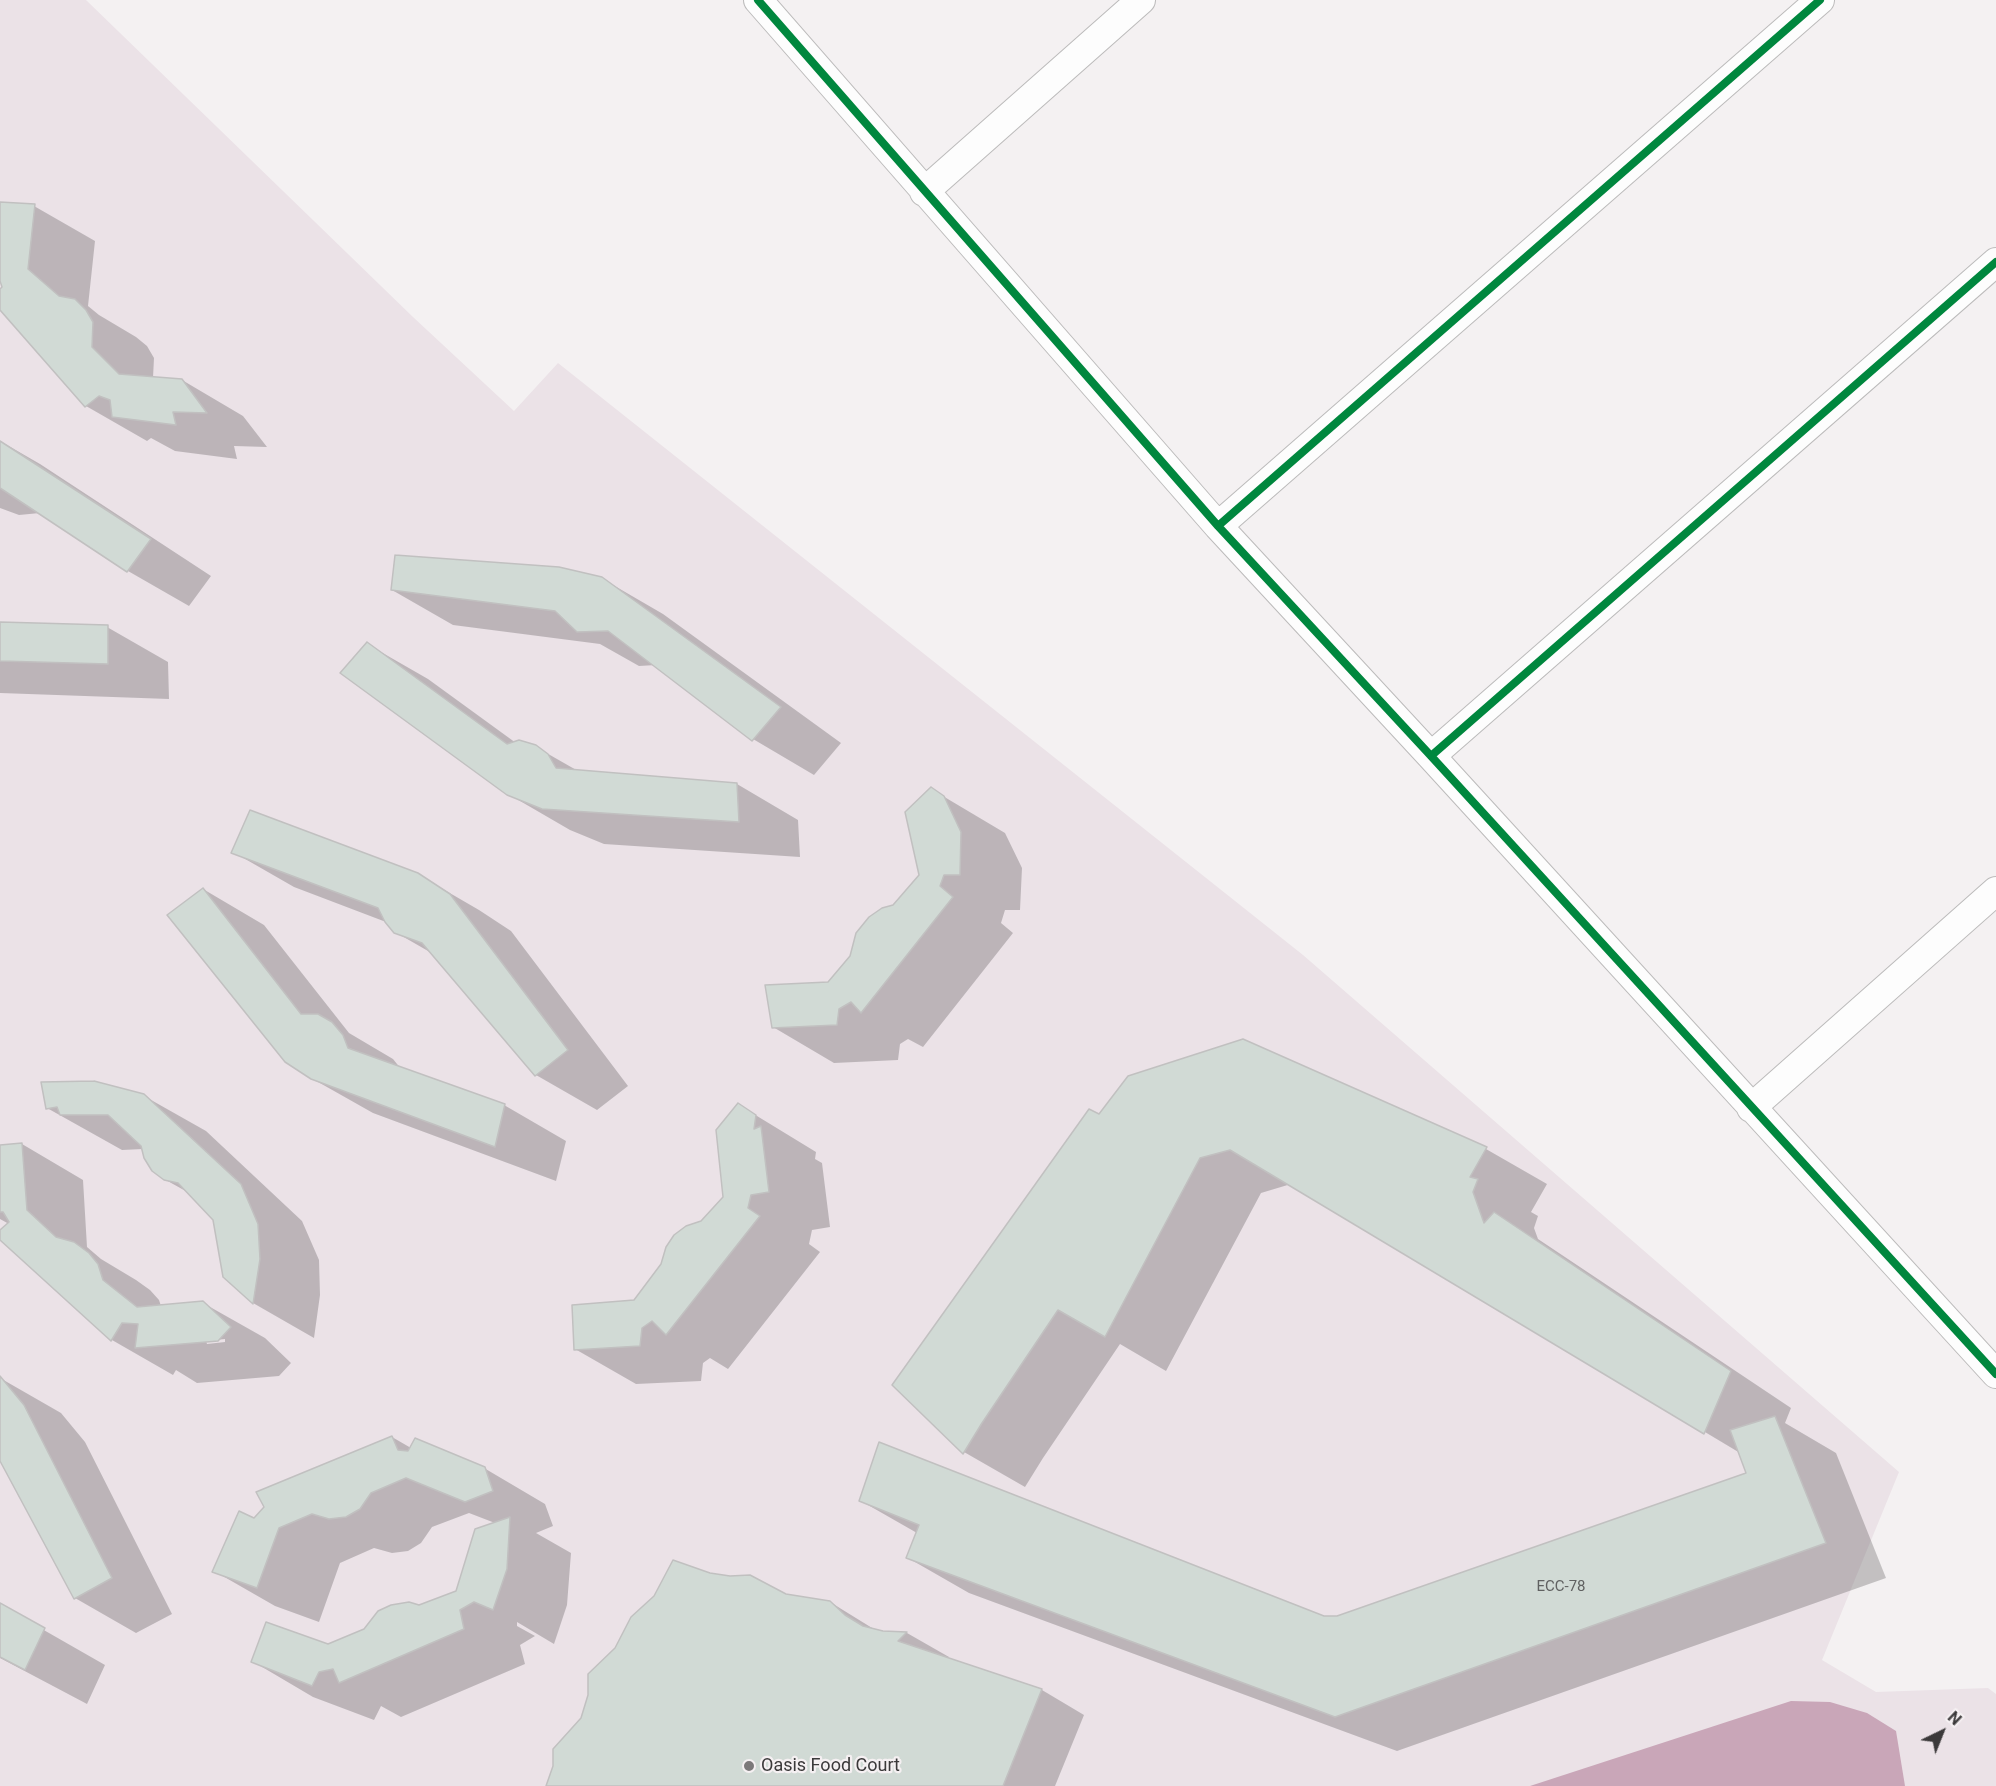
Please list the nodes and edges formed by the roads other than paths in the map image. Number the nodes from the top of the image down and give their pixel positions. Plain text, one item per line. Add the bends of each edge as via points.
1 (758, 0) edge
2 (1141, 0) edge
3 (1820, 0) edge
4 (924, 192) junction
5 (1996, 262) edge
6 (1218, 526) junction
7 (1431, 756) junction
8 (1996, 891) edge
9 (1751, 1108) junction
10 (1996, 1374) edge

1 - 4 street
2 - 4 street
3 - 6 street
4 - 6 street
5 - 7 street
6 - 7 street
7 - 9 street
8 - 9 street
9 - 10 street

